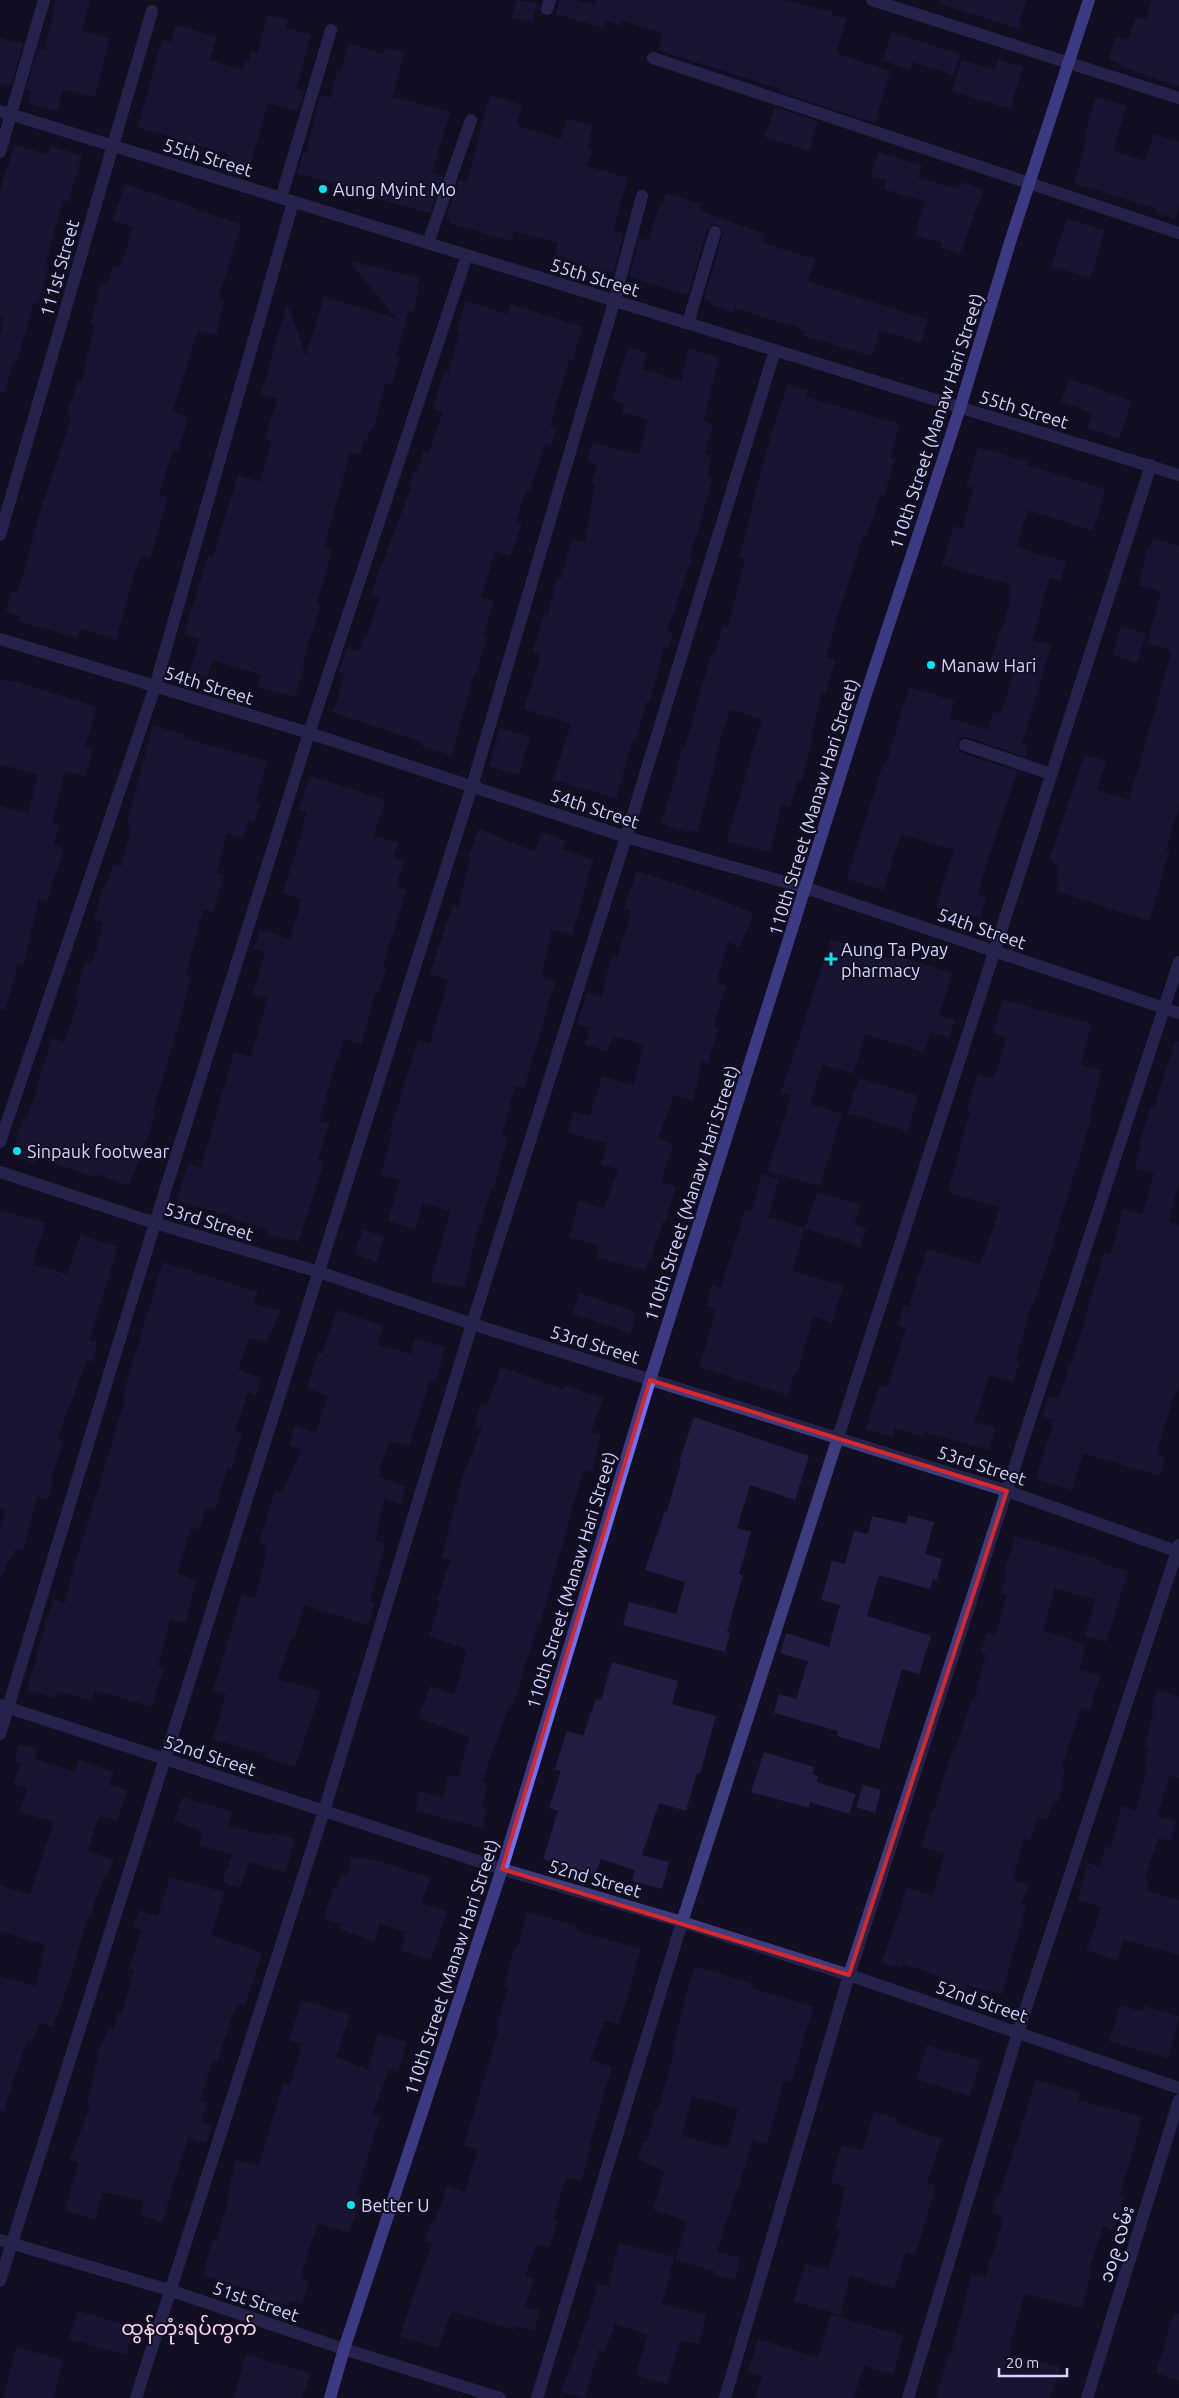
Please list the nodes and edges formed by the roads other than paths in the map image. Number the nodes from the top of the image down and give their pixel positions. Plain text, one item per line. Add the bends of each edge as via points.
1 (44, 0) edge
2 (872, 0) edge
3 (1089, 0) edge
4 (152, 11) dead end
5 (331, 30) dead end
6 (653, 58) dead end
7 (1068, 64) junction
8 (1179, 98) edge
9 (6, 112) edge
10 (470, 120) dead end
11 (112, 145) junction
12 (0, 152) edge
13 (1030, 184) junction
14 (642, 196) dead end
15 (287, 200) junction
16 (715, 232) dead end
17 (1179, 233) edge
18 (428, 243) junction
19 (467, 254) junction
20 (614, 302) junction
21 (688, 323) junction
22 (775, 350) junction
23 (960, 408) junction
24 (1152, 465) junction
25 (1179, 475) edge
26 (0, 535) edge
27 (0, 639) edge
28 (155, 687) junction
29 (309, 733) junction
30 (965, 745) dead end
31 (1051, 774) junction
32 (472, 786) junction
33 (626, 837) junction
34 (806, 888) junction
35 (994, 951) junction
36 (1179, 962) edge
37 (1164, 1008) junction
38 (1179, 1012) edge
39 (0, 1142) edge
40 (0, 1172) edge
41 (155, 1223) junction
42 (319, 1272) junction
43 (472, 1324) junction
44 (650, 1380) junction
45 (838, 1437) junction
46 (1007, 1491) junction
47 (1178, 1549) edge
48 (4, 1707) edge
49 (0, 1734) edge
50 (166, 1758) junction
51 (324, 1811) junction
52 (502, 1869) junction
53 (682, 1922) junction
54 (849, 1975) junction
55 (1018, 2032) junction
56 (1179, 2088) edge
57 (1179, 2100) edge
58 (6, 2242) edge
59 (0, 2281) edge
60 (169, 2290) junction
61 (344, 2349) junction
62 (136, 2398) edge
63 (330, 2398) edge
64 (500, 2398) edge
65 (537, 2398) edge
66 (724, 2398) edge
67 (908, 2398) edge
68 (1087, 2398) edge

1 - 9 street
2 - 7 street
3 - 7 main road, 110th Street (Manaw Hari Street)
4 - 11 street, 111st Street
5 - 15 street
6 - 13 street
7 - 8 street
7 - 13 main road, 110th Street (Manaw Hari Street)
9 - 11 street, 55th Street
9 - 12 street
10 - 18 street
11 - 15 street, 55th Street
11 - 26 street, 111st Street
13 - 17 street
13 - 23 main road, 110th Street (Manaw Hari Street)
14 - 20 street
15 - 18 street, 55th Street
15 - 28 street
16 - 21 street
18 - 19 street, 55th Street
19 - 20 street, 55th Street
19 - 29 street
20 - 21 street, 55th Street
20 - 32 street
21 - 22 street, 55th Street
22 - 23 street, 55th Street
22 - 33 street
23 - 24 street, 55th Street
23 - 34 main road, 110th Street (Manaw Hari Street)
24 - 25 street, 55th Street
24 - 31 street
27 - 28 street, 54th Street
28 - 29 street, 54th Street
28 - 39 street
29 - 32 street, 54th Street
29 - 41 street
30 - 31 street
31 - 35 street
32 - 33 street, 54th Street
32 - 42 street
33 - 34 street, 54th Street
33 - 43 street
34 - 35 street, 54th Street
34 - 44 main road, 110th Street (Manaw Hari Street)
35 - 37 street, 54th Street
35 - 45 street
36 - 37 street
37 - 38 street, 54th Street
37 - 46 street
40 - 41 street, 53rd Street
41 - 42 street, 53rd Street
41 - 48 street
42 - 43 street, 53rd Street
42 - 50 street
43 - 44 street, 53rd Street
43 - 51 street
44 - 45 street, 53rd Street
44 - 52 main road, 110th Street (Manaw Hari Street)
45 - 46 street, 53rd Street
45 - 53 street
46 - 47 street, 53rd Street
46 - 54 street
47 - 55 street
48 - 49 street
48 - 50 street, 52nd Street
50 - 51 street, 52nd Street
50 - 58 street
51 - 52 street, 52nd Street
51 - 60 street
52 - 53 street, 52nd Street
52 - 61 main road, 110th Street (Manaw Hari Street)
53 - 54 street, 52nd Street
53 - 65 street
54 - 55 street, 52nd Street
54 - 66 street
55 - 56 street, 52nd Street
55 - 67 street
57 - 68 street, ၁၀၉ လမ်း
58 - 59 street
58 - 60 street, 51st Street
60 - 61 street, 51st Street
60 - 62 street
61 - 63 main road, 110th Street (Manaw Hari Street)
61 - 64 street, 51st Street

